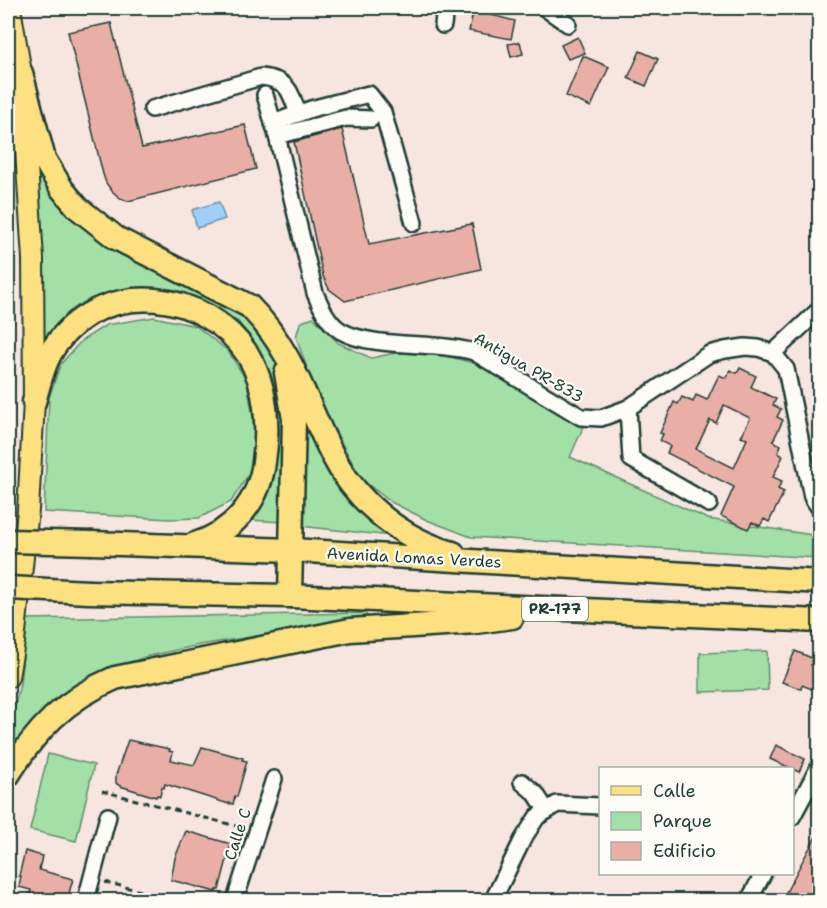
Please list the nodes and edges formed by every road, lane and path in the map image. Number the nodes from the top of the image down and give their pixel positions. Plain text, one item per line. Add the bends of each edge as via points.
1 (10, 8) edge
2 (445, 8) edge
3 (545, 8) edge
4 (568, 24) dead end
5 (443, 25) dead end
6 (21, 73) junction
7 (265, 95) dead end
8 (152, 109) dead end
9 (298, 114) junction
10 (371, 118) dead end
11 (275, 130) junction
12 (414, 223) dead end
13 (819, 309) edge
14 (278, 340) junction
15 (773, 353) junction
16 (34, 402) junction
17 (628, 408) junction
18 (709, 504) dead end
19 (819, 509) edge
20 (8, 541) edge
21 (185, 546) junction
22 (291, 550) junction
23 (483, 561) junction
24 (819, 582) edge
25 (8, 588) edge
26 (290, 596) junction
27 (562, 610) junction
28 (819, 621) edge
29 (8, 677) edge
30 (819, 765) edge
31 (8, 776) edge
32 (274, 779) dead end
33 (522, 782) dead end
34 (102, 791) dead end
35 (599, 807) edge
36 (547, 811) junction
37 (794, 813) edge
38 (108, 816) dead end
39 (257, 832) junction
40 (761, 875) edge
41 (92, 879) junction
42 (86, 900) edge
43 (176, 900) edge
44 (235, 900) edge
45 (493, 900) edge
46 (749, 900) edge

1 - 6 main road
2 - 5 street
3 - 4 street
6 - 14 highway via 44,159 78,208 116,238 249,306
6 - 16 main road via 33,259
7 - 11 street, Antigua PR-833
8 - 9 street via 261,77 277,79 290,90
9 - 11 street
9 - 12 street via 369,94 383,112
10 - 11 street via 346,118
11 - 17 street, Antigua PR-833 via 315,293 325,314 341,331 369,340 474,352 581,417 601,418
13 - 15 street
14 - 22 highway via 294,419
14 - 23 highway via 332,455 358,495 405,533 441,550
15 - 17 street, Antigua PR-833 via 745,347 709,354
15 - 19 street via 786,369 812,496
16 - 21 highway via 43,367 56,345 70,329 98,309 144,299 159,300 207,314 222,326 248,356 263,397 266,450 262,475 235,522 208,539
16 - 29 main road via 28,510
17 - 18 street via 631,459
20 - 21 highway, Avenida Lomas Verdes, bridge
21 - 22 highway, Avenida Lomas Verdes
22 - 23 highway, Avenida Lomas Verdes
22 - 26 highway
23 - 24 highway, Avenida Lomas Verdes
25 - 26 highway, PR-177, bridge
26 - 27 highway, PR-177
27 - 28 highway, PR-177
27 - 31 highway via 476,622 350,630 115,678 84,693 47,722
30 - 37 street
32 - 39 street, Calle C
33 - 36 street
34 - 39 path
35 - 36 street via 558,804
36 - 45 street via 537,817 523,839
38 - 41 street
39 - 44 street, Calle C
40 - 46 street
41 - 42 street
41 - 43 path

